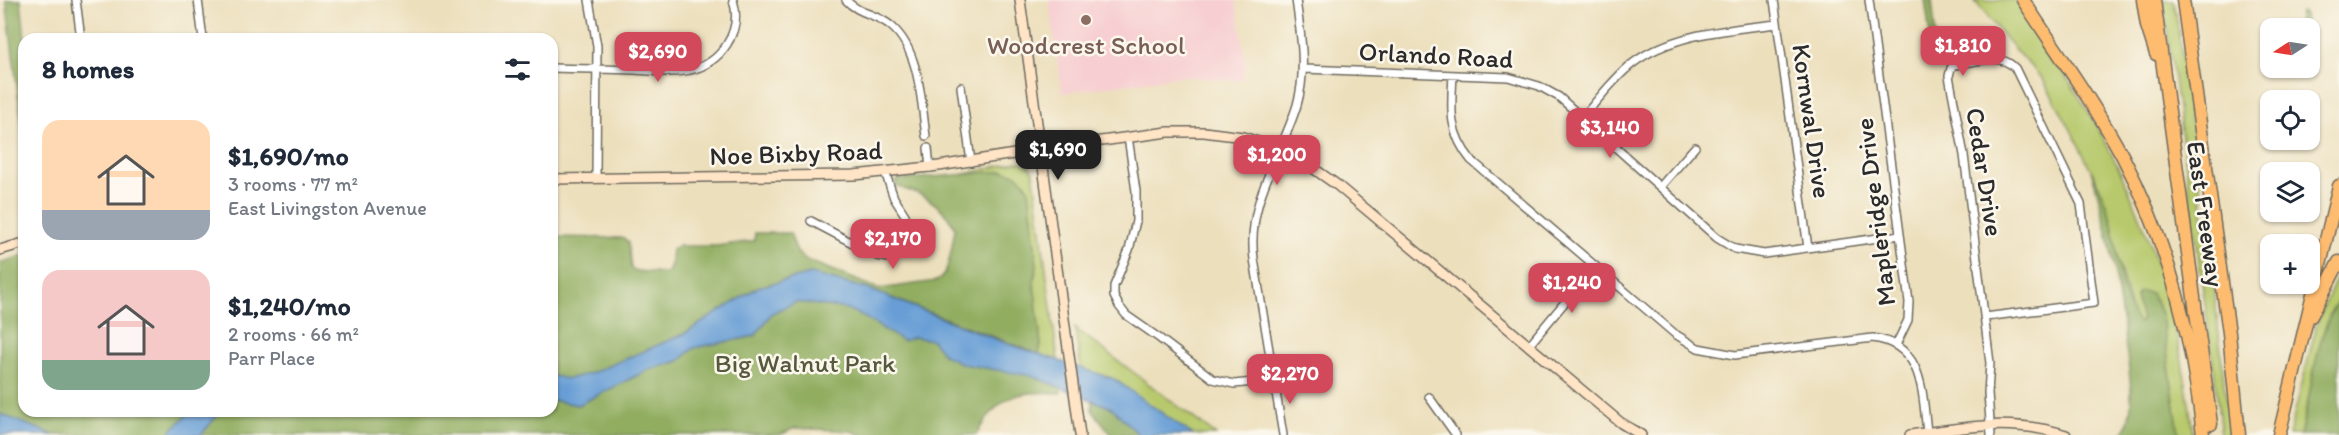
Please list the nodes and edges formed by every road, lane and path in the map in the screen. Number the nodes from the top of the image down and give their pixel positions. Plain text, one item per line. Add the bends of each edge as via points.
1 (76, 0) edge
2 (198, 0) edge
3 (589, 0) edge
4 (734, 0) edge
5 (846, 0) edge
6 (1020, 0) edge
7 (1296, 0) edge
8 (1774, 0) edge
9 (1869, 0) edge
10 (2023, 0) edge
11 (2143, 0) edge
12 (2154, 0) edge
13 (2183, 0) edge
14 (1777, 24) junction
15 (80, 33) edge
16 (202, 33) edge
17 (558, 68) edge
18 (1304, 69) junction
19 (597, 70) junction
20 (1453, 75) junction
21 (961, 87) dead end
22 (2167, 93) junction
23 (1582, 118) junction
24 (926, 136) dead end
25 (1128, 137) junction
26 (1695, 147) dead end
27 (928, 148) dead end
28 (1279, 149) junction
29 (1040, 150) junction
30 (970, 162) junction
31 (930, 168) junction
32 (885, 172) junction
33 (558, 178) edge
34 (596, 178) junction
35 (2339, 186) edge
36 (1660, 187) junction
37 (811, 221) dead end
38 (1900, 235) junction
39 (18, 245) edge
40 (1808, 248) junction
41 (0, 250) edge
42 (2339, 262) edge
43 (1595, 266) junction
44 (1985, 317) junction
45 (2304, 328) junction
46 (1530, 344) junction
47 (1896, 345) junction
48 (1273, 380) junction
49 (1429, 397) dead end
50 (1990, 424) junction
51 (1927, 432) junction
52 (1080, 435) edge
53 (1283, 435) edge
54 (1456, 435) edge
55 (1641, 435) edge
56 (1910, 435) edge
57 (1991, 435) edge
58 (2066, 435) edge
59 (2203, 435) edge
60 (2212, 435) edge
61 (2239, 435) edge
62 (2279, 435) edge

1 - 15 street
2 - 16 street
3 - 19 street via 596,34
4 - 19 street via 733,32 714,60 680,72
5 - 24 street via 890,25 907,49 917,70
6 - 29 street
7 - 18 street
8 - 14 street, Kornwal Drive
9 - 38 street, Mapleridge Drive
10 - 59 highway via 2102,120 2148,213 2178,300 2194,368
11 - 22 highway
12 - 22 highway, East Freeway
13 - 61 highway, East Freeway via 2229,333
14 - 23 street via 1698,36 1649,53 1626,70
14 - 40 street, Kornwal Drive
17 - 19 street
18 - 20 street, Orlando Road
18 - 28 street via 1296,107
19 - 34 street
20 - 23 street, Orlando Road via 1508,77 1528,82 1559,97
20 - 43 street via 1451,118 1464,152
21 - 30 street
22 - 60 highway, East Freeway
23 - 36 street, Orlando Road
25 - 28 street, Noe Bixby Road via 1204,132 1243,137
25 - 29 street, Noe Bixby Road
25 - 48 street via 1136,221 1114,286 1119,306 1214,380 1234,384
26 - 36 street
27 - 31 street
28 - 46 street, Noe Bixby Road via 1337,185
28 - 48 street via 1252,229
29 - 30 street, Noe Bixby Road
29 - 52 street
30 - 31 street, Noe Bixby Road
31 - 32 street, Noe Bixby Road
32 - 34 street, Noe Bixby Road
32 - 37 street via 908,227 896,256 877,256
33 - 34 street, Noe Bixby Road
35 - 45 highway
36 - 40 street, Orlando Road via 1735,249 1764,254
38 - 40 street, Orlando Road
38 - 47 street, Mapleridge Drive via 1910,311
39 - 41 street
42 - 45 highway
43 - 46 street
43 - 47 street via 1684,340 1710,352 1749,355 1873,338
44 - 44 street, Cedar Drive via 1964,155 1949,76 1955,65 1999,59 2015,68 2081,204 2094,303
44 - 50 street, Cedar Drive
45 - 62 highway
46 - 55 street, Noe Bixby Road via 1621,423
47 - 51 street via 1912,361 1919,376
48 - 53 street
49 - 54 street
50 - 51 street
50 - 57 street, Cedar Drive
50 - 58 street via 2025,425
51 - 56 street

